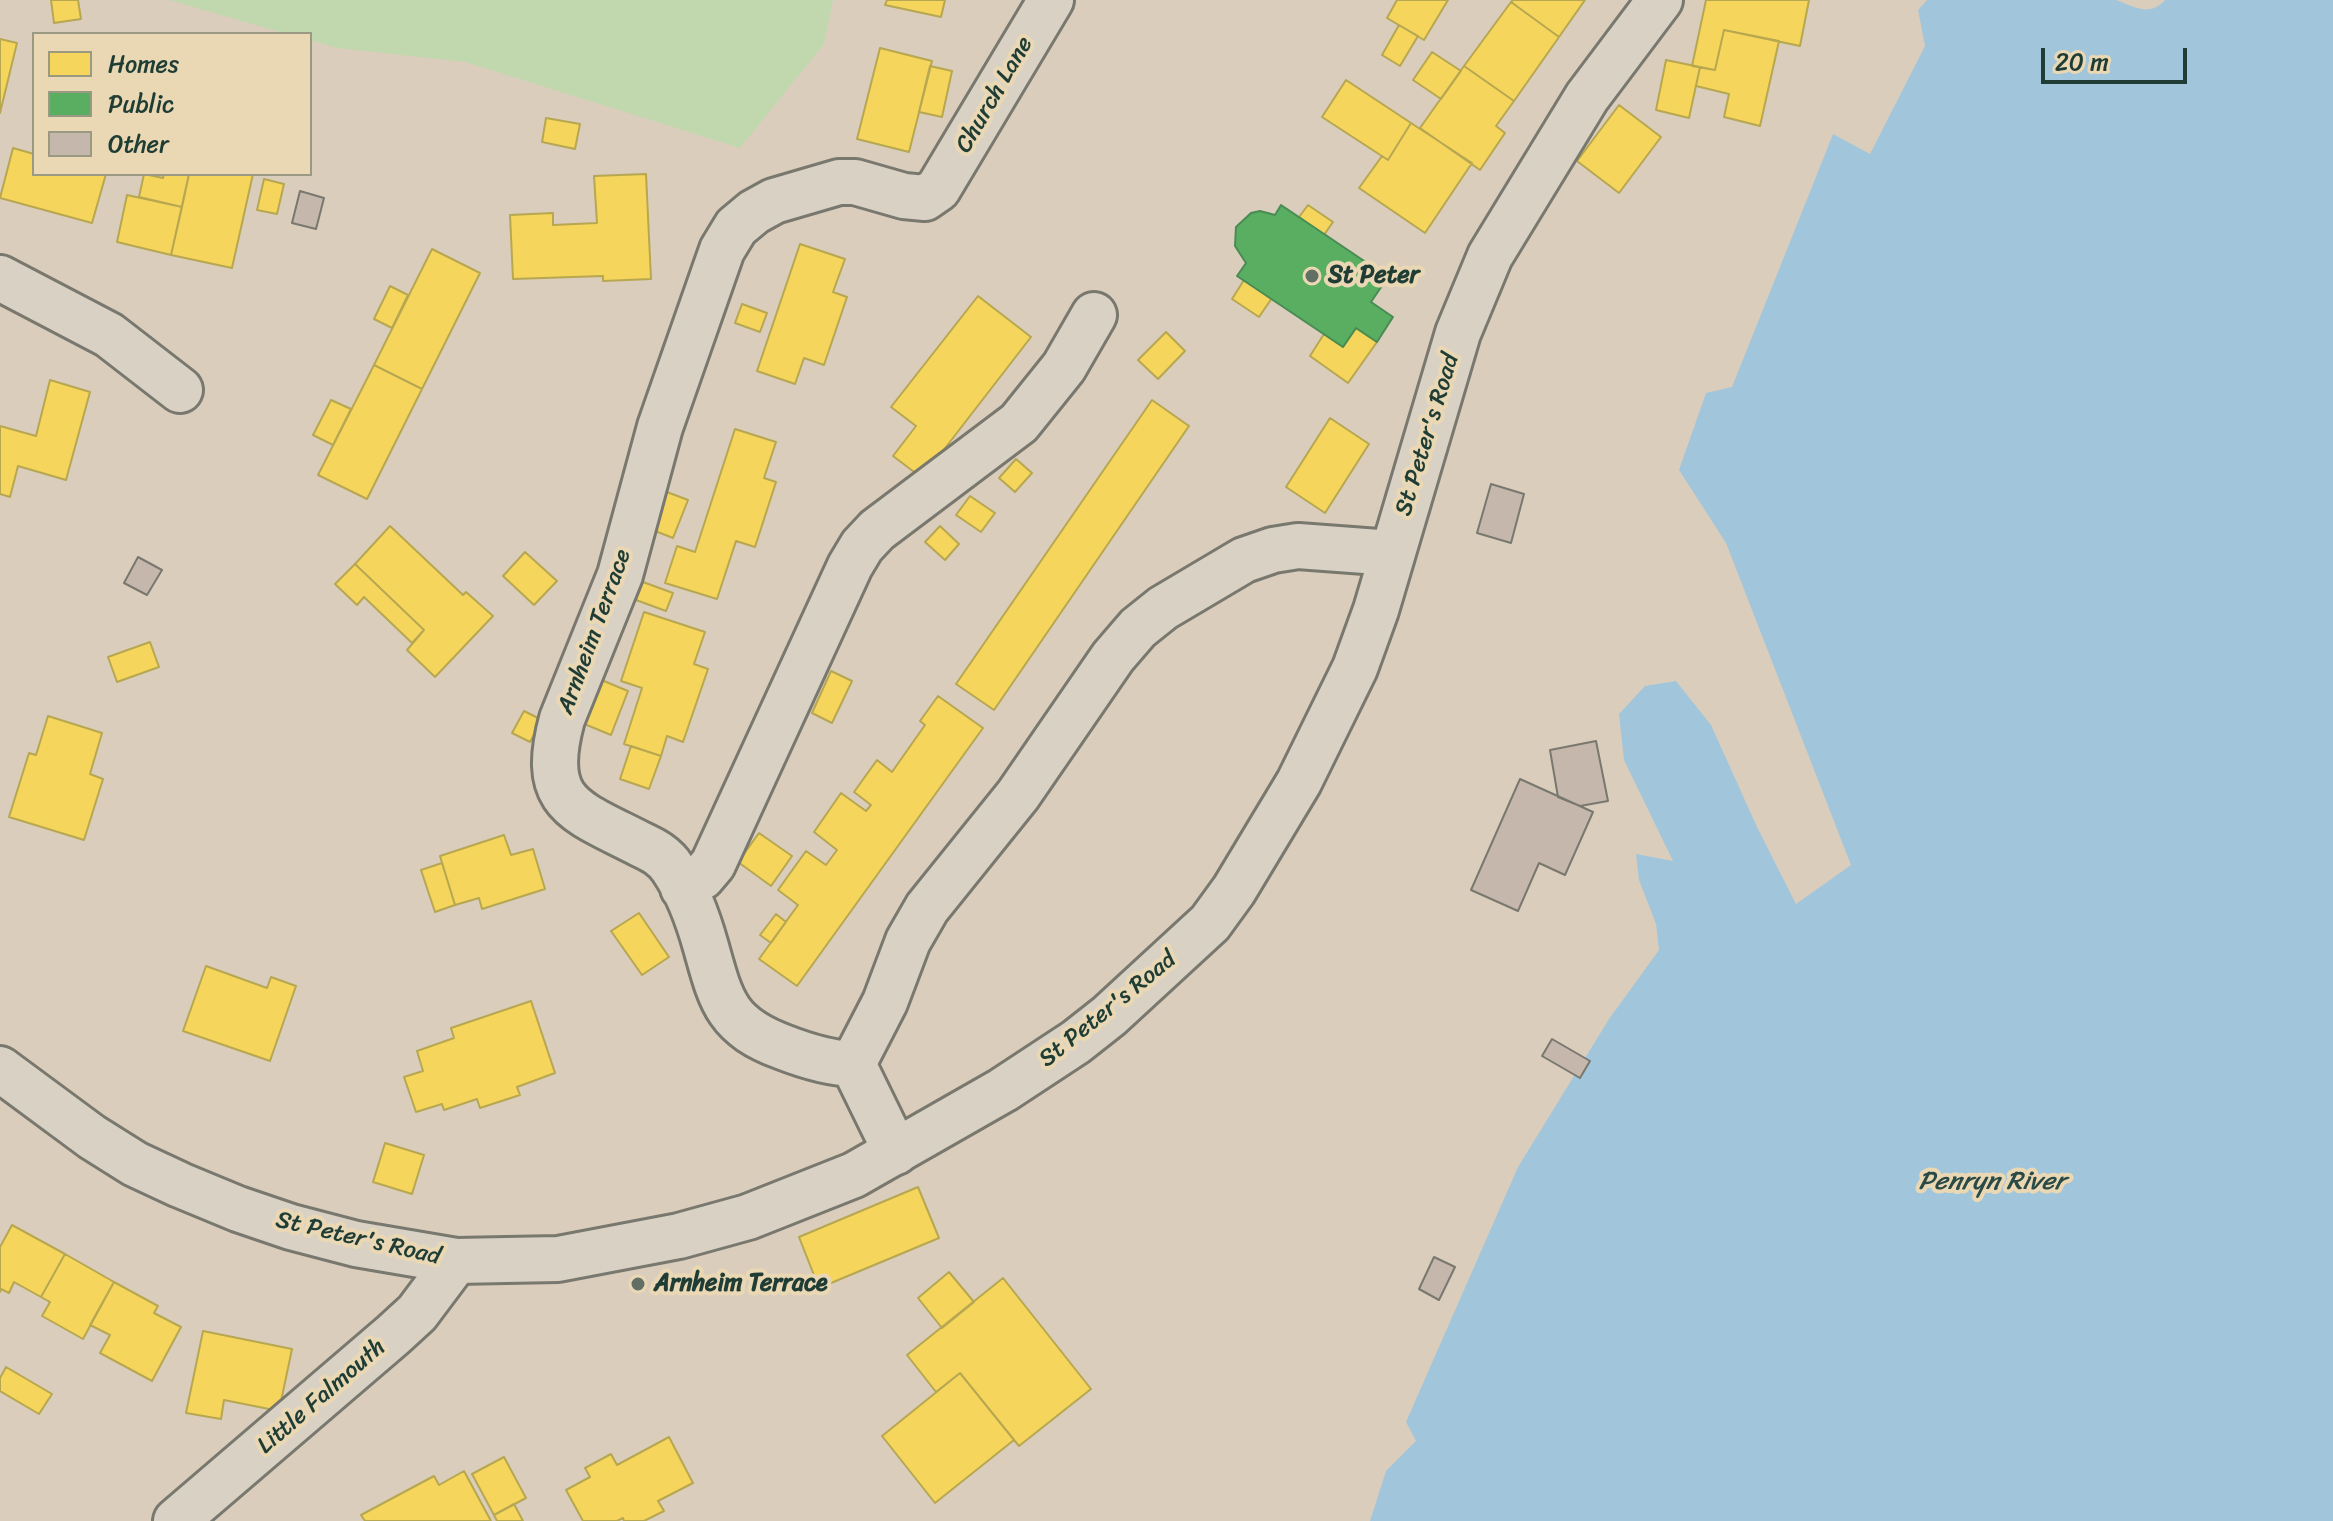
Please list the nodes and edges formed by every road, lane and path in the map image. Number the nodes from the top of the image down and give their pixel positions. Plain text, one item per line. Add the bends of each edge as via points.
1 (1051, 0) edge
2 (1660, 0) edge
3 (938, 189) joint
4 (0, 278) edge
5 (1094, 315) dead end
6 (180, 390) dead end
7 (1392, 553) junction
8 (683, 888) junction
9 (853, 1064) junction
10 (0, 1069) edge
11 (896, 1152) junction
12 (456, 1261) junction
13 (176, 1521) edge

1 - 3 street, Church Lane
2 - 7 street, St Peter's Road via 1587,97 1490,256 1458,333
3 - 8 street, Arnheim Terrace via 925,198 855,182 805,190 754,212 736,227 722,250 660,427 620,575 555,744 554,764 565,800 659,853
4 - 6 street via 109,335
5 - 8 street via 1064,367 1019,423 862,546 713,864
7 - 9 street via 1298,546 1273,550 1244,560 1138,628 1018,795 927,908
7 - 11 street, St Peter's Road via 1360,653 1299,782 1210,923 1076,1042
8 - 9 street, Arnheim Terrace via 716,989 741,1024 764,1040 813,1058
9 - 11 street
10 - 12 street, St Peter's Road via 103,1144 194,1191 291,1227
11 - 12 street, St Peter's Road via 808,1194 679,1236 558,1259
12 - 13 street, Little Falmouth via 417,1313 383,1345

